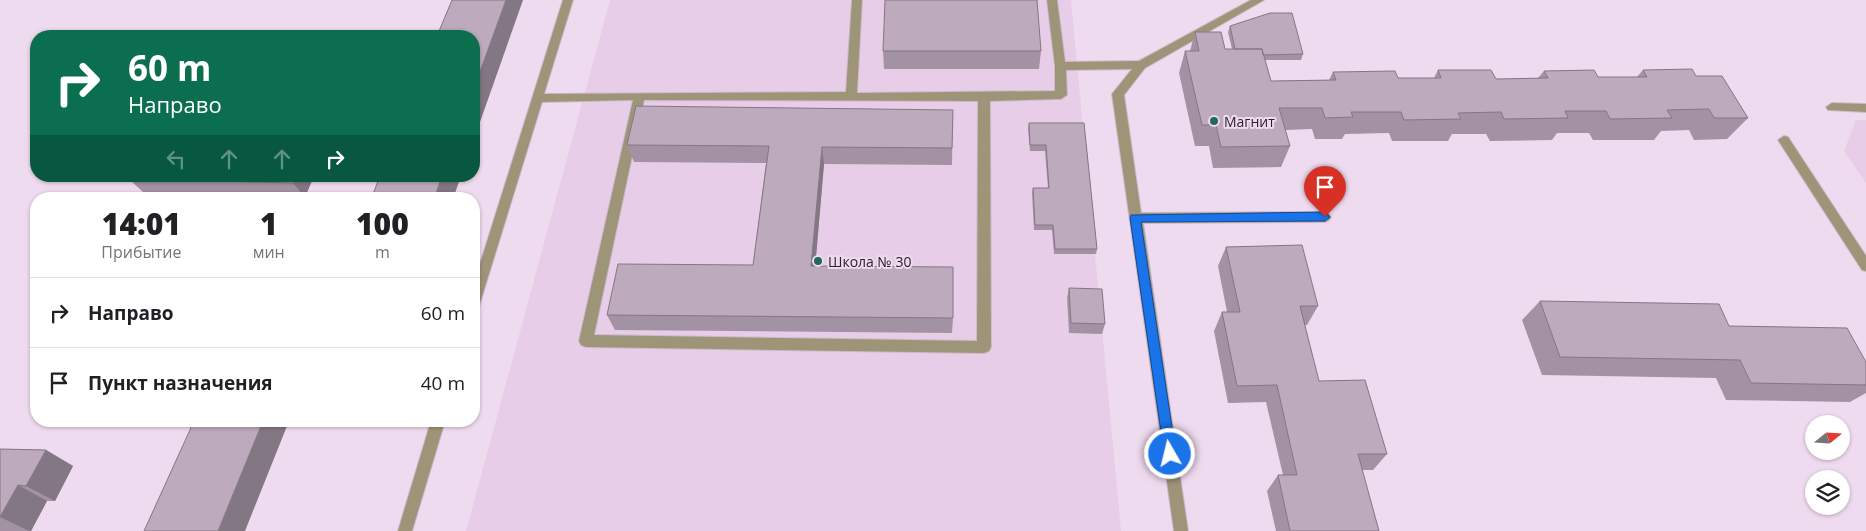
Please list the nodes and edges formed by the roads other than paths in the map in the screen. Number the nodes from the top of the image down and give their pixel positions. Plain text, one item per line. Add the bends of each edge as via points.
1 (568, 0) edge
2 (858, 0) edge
3 (1052, 0) edge
4 (1259, 0) edge
5 (1141, 65) junction
6 (1060, 66) junction
7 (639, 96) junction
8 (852, 97) junction
9 (984, 97) junction
10 (537, 98) junction
11 (1832, 107) dead end
12 (1866, 108) edge
13 (1784, 140) dead end
14 (1325, 217) dead end
15 (1135, 218) junction
16 (1866, 266) edge
17 (480, 283) edge
18 (436, 427) edge
19 (405, 531) edge
20 (1181, 531) edge

1 - 10 street
2 - 8 street
3 - 6 street
4 - 5 street
5 - 6 street
5 - 15 street via 1118,94
6 - 9 street via 1061,95
7 - 8 street
7 - 9 street via 586,341 984,347
7 - 10 street
8 - 9 street
10 - 17 street
11 - 12 street
13 - 16 street
14 - 15 street
15 - 20 street
18 - 19 street

